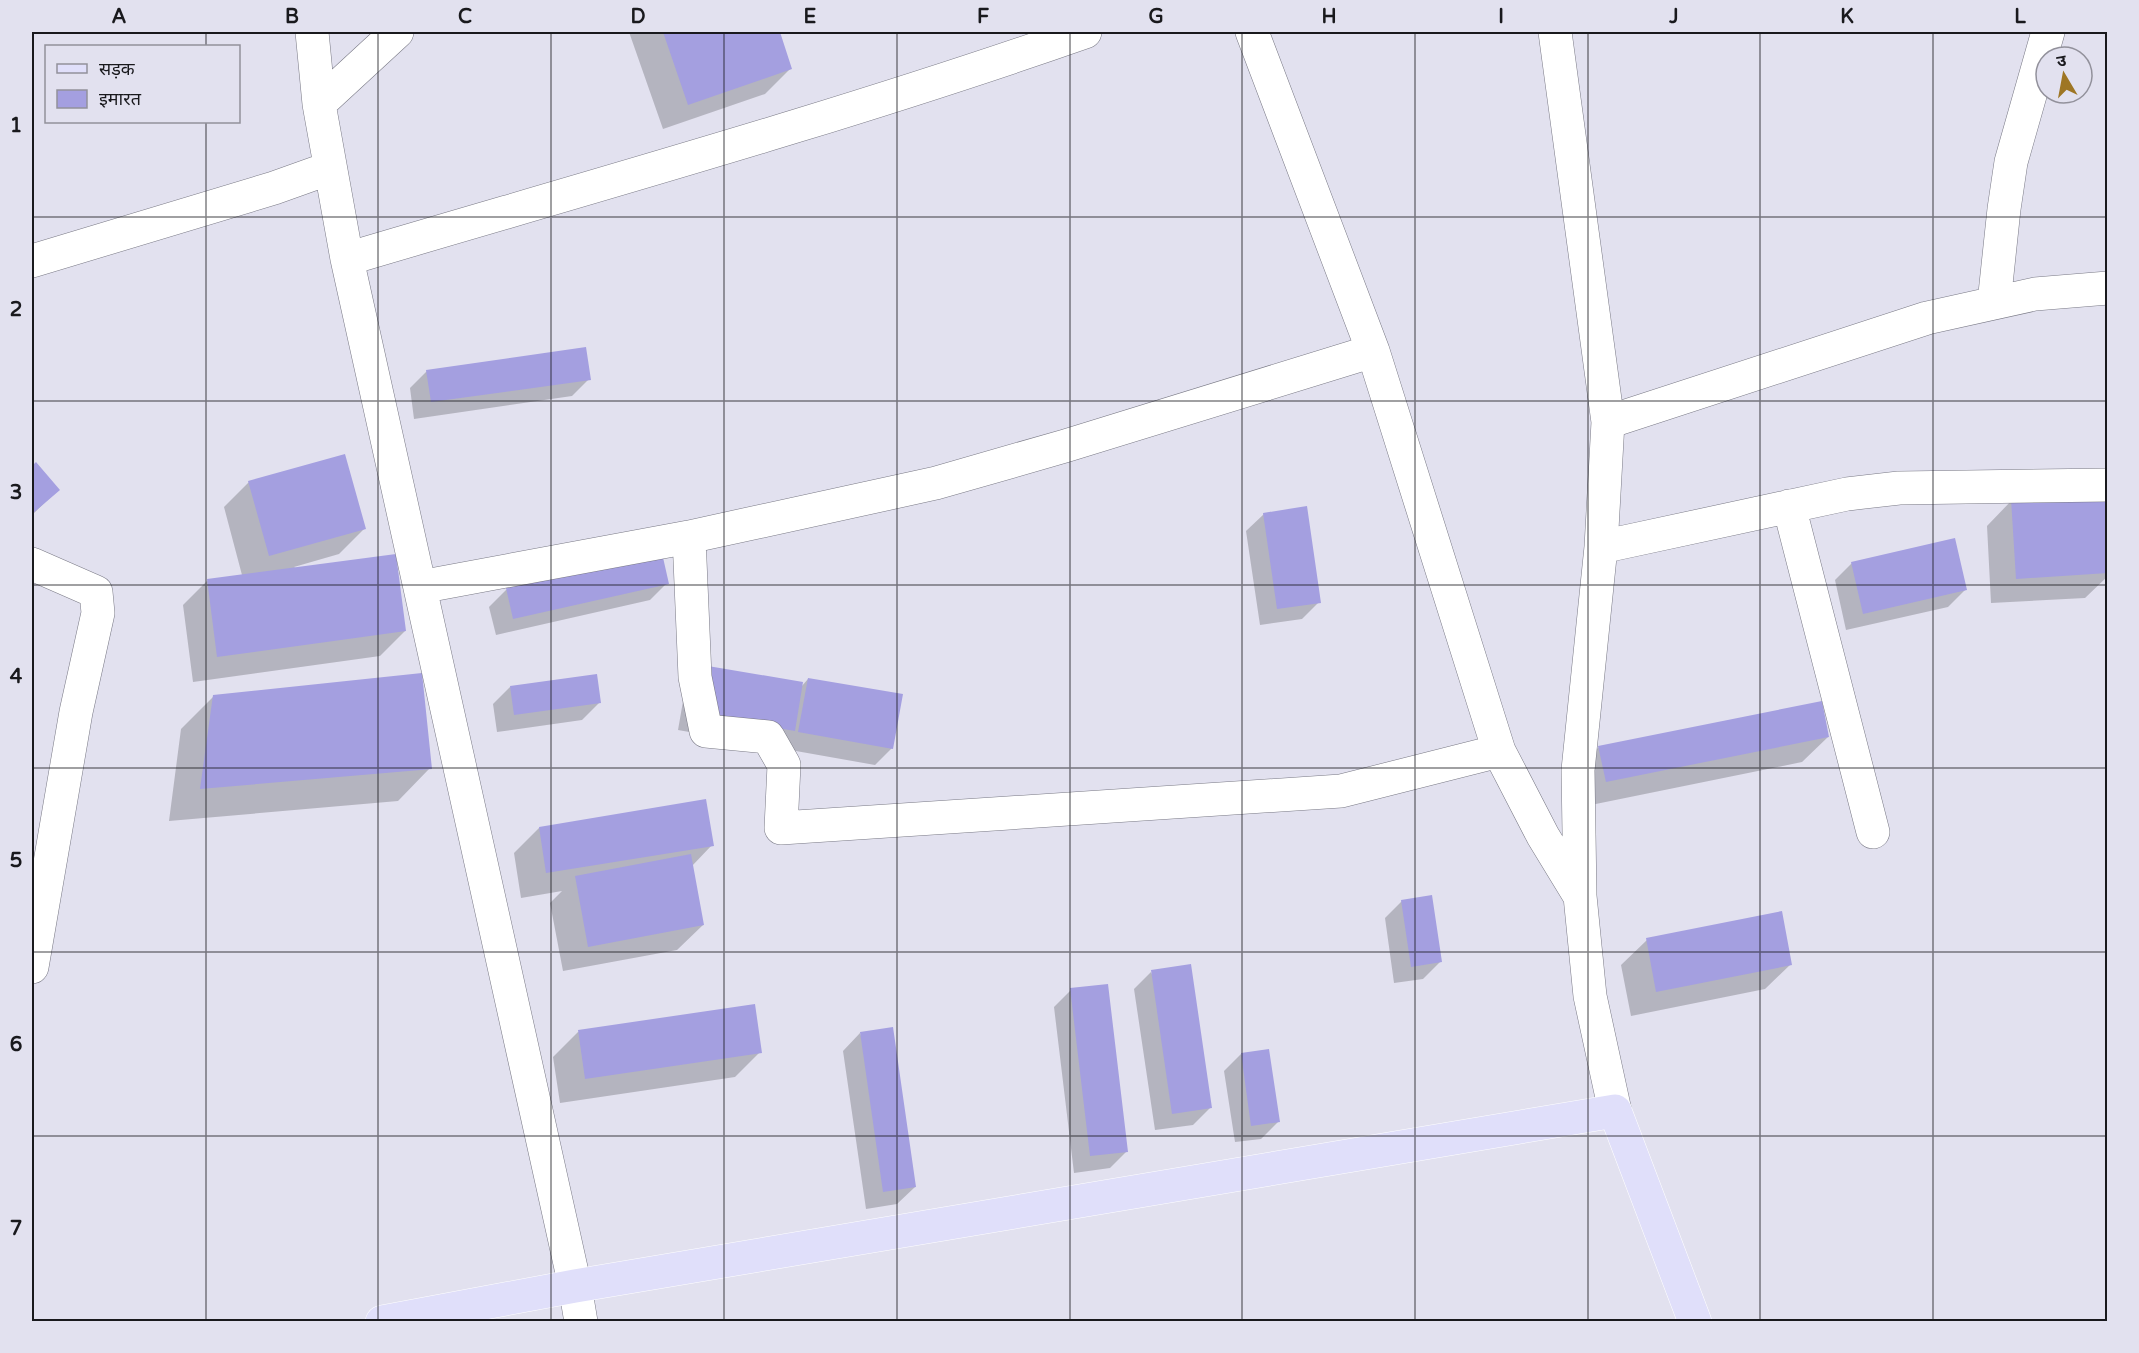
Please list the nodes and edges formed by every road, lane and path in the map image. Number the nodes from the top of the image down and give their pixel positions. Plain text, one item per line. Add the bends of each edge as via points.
1 (312, 32) edge
2 (397, 32) edge
3 (1085, 32) edge
4 (1252, 32) edge
5 (1555, 32) edge
6 (2048, 32) edge
7 (319, 104) junction
8 (330, 168) junction
9 (347, 259) junction
10 (32, 261) edge
11 (2108, 288) edge
12 (1994, 303) junction
13 (1372, 351) junction
14 (1608, 422) junction
15 (2108, 485) edge
16 (1789, 507) junction
17 (689, 537) junction
18 (1601, 548) junction
19 (32, 564) edge
20 (420, 587) junction
21 (1499, 751) junction
22 (1873, 831) dead end
23 (1580, 896) junction
24 (32, 967) edge
25 (1615, 1111) junction
26 (575, 1286) junction
27 (382, 1322) edge
28 (581, 1322) edge
29 (1695, 1322) edge

1 - 7 street
2 - 7 street
3 - 9 street via 990,65
4 - 13 street
5 - 14 street
6 - 12 street via 2012,162
7 - 8 street
8 - 9 street
8 - 10 street
9 - 20 street
11 - 12 street via 2035,294
12 - 14 street via 1927,318
13 - 17 street via 936,483
13 - 21 street
14 - 18 street
15 - 16 street via 1899,488
16 - 18 street
16 - 22 street
17 - 20 street
17 - 21 street via 695,677 706,731 768,737 784,765 781,828 1341,791
18 - 23 street via 1578,770
19 - 24 street via 96,592 98,613 76,712
20 - 26 street
21 - 23 street
23 - 25 street via 1590,996
25 - 26 main road
25 - 29 main road
26 - 27 main road
26 - 28 street

